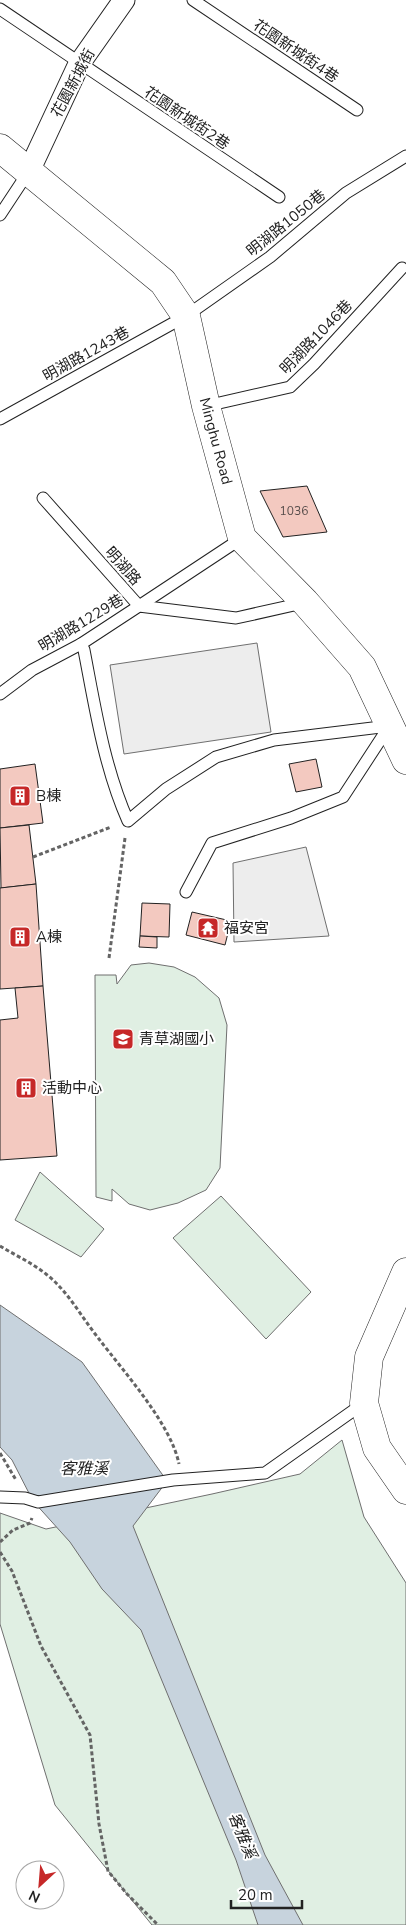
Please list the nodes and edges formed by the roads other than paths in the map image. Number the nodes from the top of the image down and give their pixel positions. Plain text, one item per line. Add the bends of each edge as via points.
1 (124, 0) edge
2 (193, 0) edge
3 (0, 9) edge
4 (79, 64) junction
5 (357, 110) dead end
6 (0, 148) edge
7 (406, 156) edge
8 (29, 171) junction
9 (278, 197) dead end
10 (0, 215) edge
11 (402, 268) dead end
12 (186, 316) junction
13 (206, 406) junction
14 (0, 418) edge
15 (43, 498) dead end
16 (242, 538) junction
17 (305, 602) junction
18 (139, 606) junction
19 (81, 644) junction
20 (0, 694) edge
21 (389, 726) junction
22 (406, 760) edge
23 (186, 892) dead end
24 (406, 1272) edge
25 (364, 1403) junction
26 (406, 1490) edge
27 (0, 1497) edge

1 - 4 street, 花園新城街
2 - 5 lane, 花園新城街4巷
3 - 4 lane, 花園新城街2巷
4 - 8 street, 花園新城街
4 - 9 lane, 花園新城街2巷
6 - 8 street, Minghu Road
7 - 12 lane, 明湖路1050巷 via 346,193 270,257
8 - 10 lane
8 - 12 street, Minghu Road via 163,282
11 - 13 lane, 明湖路1046巷 via 290,387
12 - 13 street, Minghu Road
12 - 14 lane, 明湖路1243巷
13 - 16 street, Minghu Road
15 - 18 lane, 明湖路
16 - 17 street, Minghu Road
16 - 18 lane, 明湖路
17 - 18 lane, 明湖路1229巷 via 236,618
17 - 21 street, Minghu Road via 362,667
18 - 19 lane, 明湖路1229巷
19 - 20 lane, 明湖路1229巷 via 32,670
19 - 21 lane via 115,788 128,821 166,789 216,757 274,740
21 - 22 street, Minghu Road
21 - 23 lane via 343,797 212,843
24 - 25 street via 369,1356
25 - 26 street via 377,1448
25 - 27 lane via 265,1473 178,1480 38,1502

